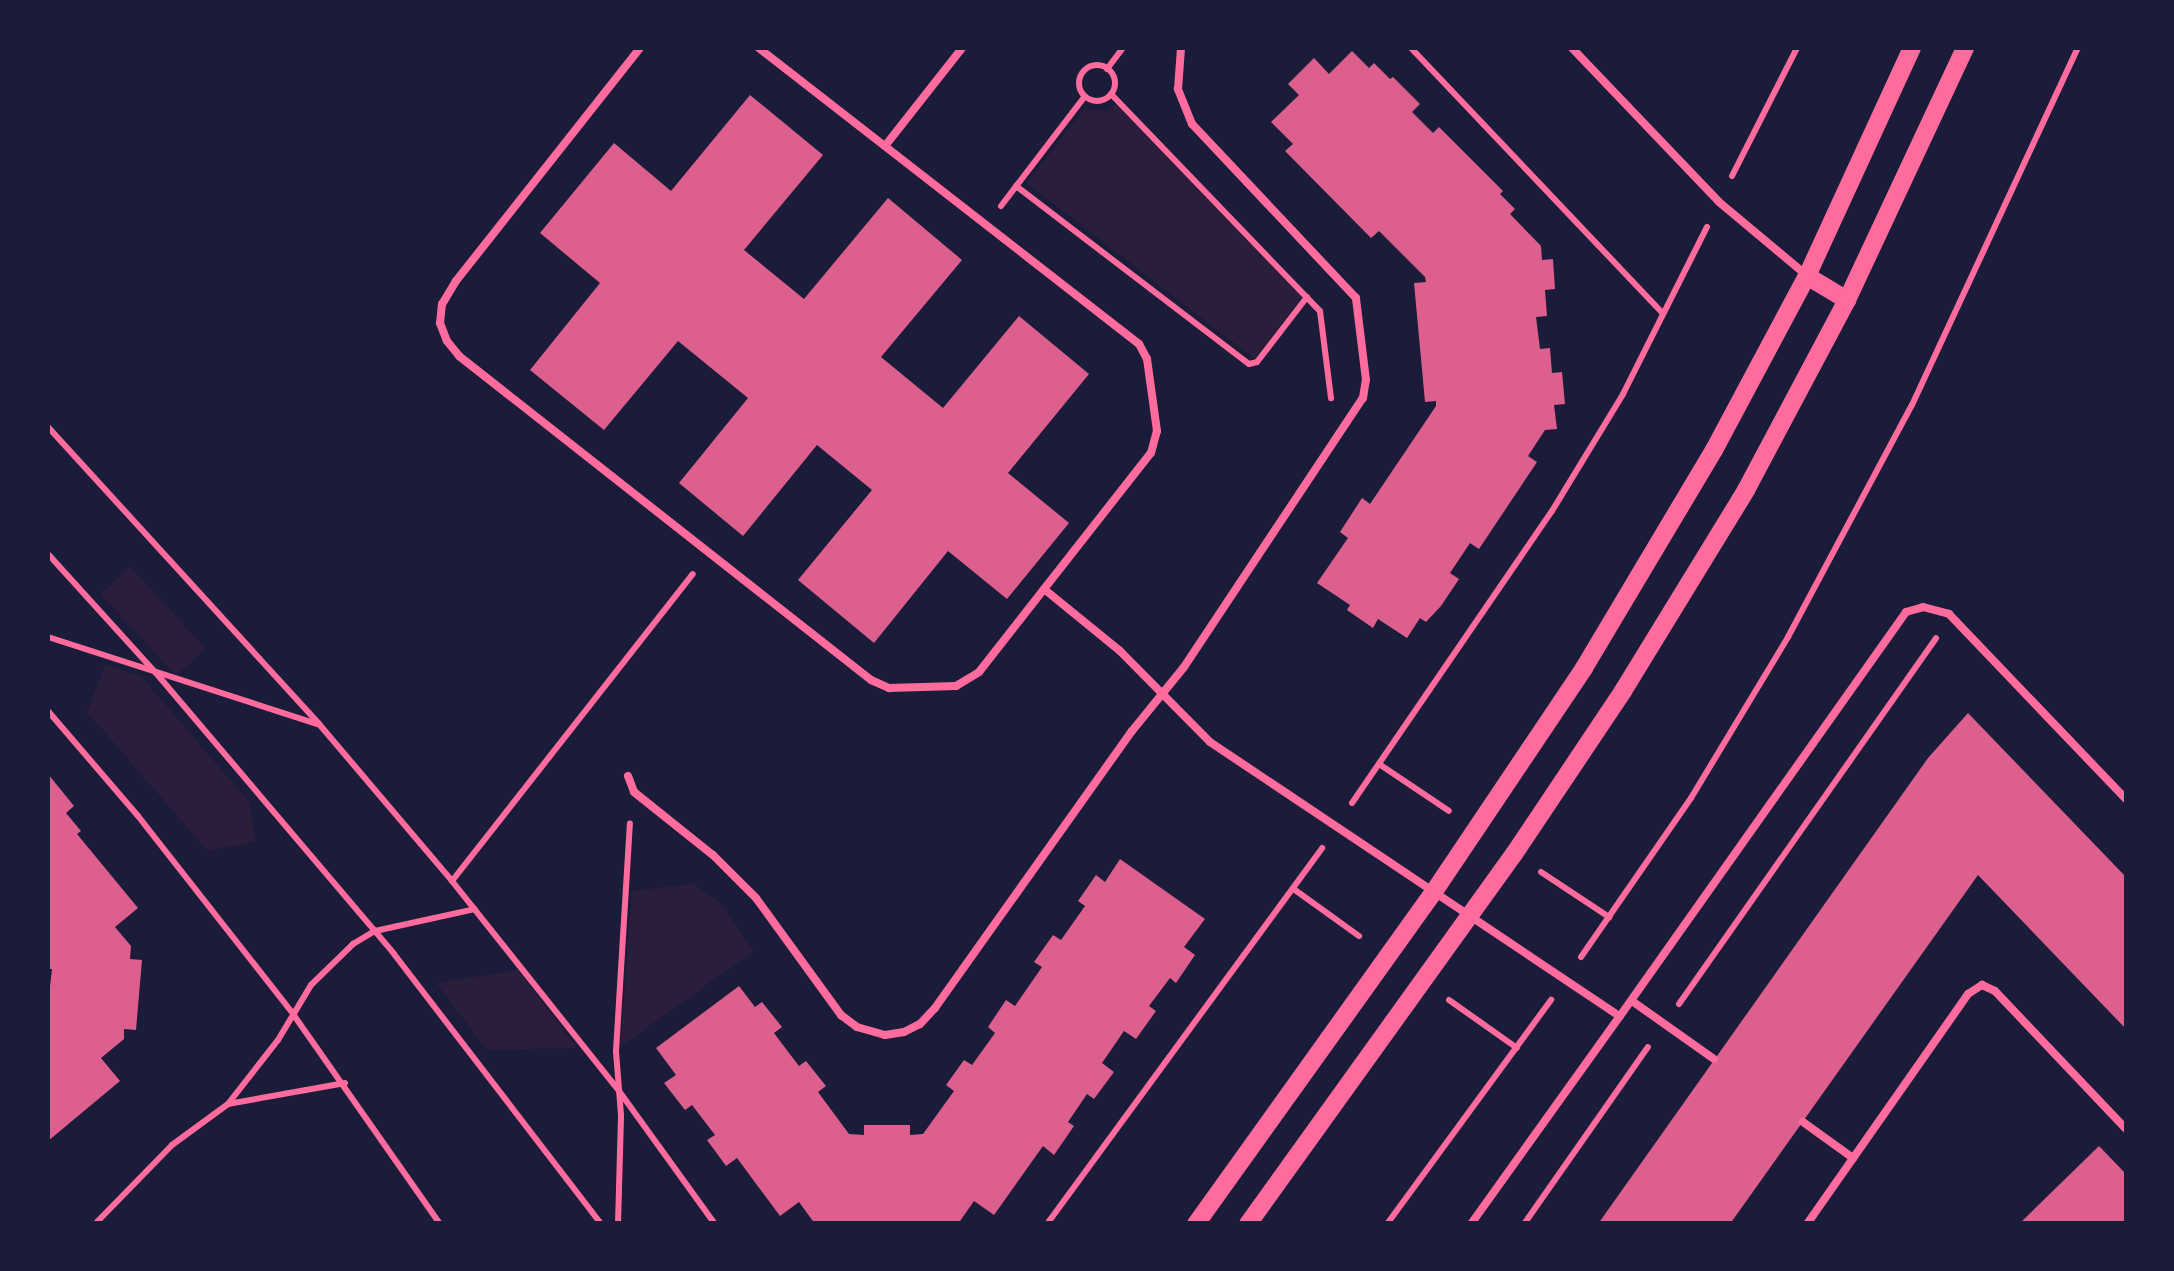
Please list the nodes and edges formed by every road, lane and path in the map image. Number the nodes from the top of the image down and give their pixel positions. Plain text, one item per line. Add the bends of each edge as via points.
1 (640, 48) edge
2 (759, 48) edge
3 (962, 48) edge
4 (1124, 48) edge
5 (1181, 48) edge
6 (1411, 48) edge
7 (1572, 48) edge
8 (1798, 48) edge
9 (1912, 48) edge
10 (1965, 48) edge
11 (2078, 48) edge
12 (1107, 68) junction
13 (1111, 94) junction
14 (1085, 96) junction
15 (885, 146) junction
16 (1730, 181) dead end
17 (1016, 186) junction
18 (1708, 224) dead end
19 (986, 225) junction
20 (1806, 276) junction
21 (1306, 297) junction
22 (1847, 300) junction
23 (1663, 314) junction
24 (48, 426) edge
25 (1336, 444) junction
26 (709, 553) junction
27 (48, 554) edge
28 (1044, 589) junction
29 (1952, 617) junction
30 (48, 636) edge
31 (156, 673) junction
32 (1162, 696) junction
33 (48, 711) edge
34 (320, 724) junction
35 (1379, 764) junction
36 (628, 776) dead end
37 (634, 792) junction
38 (2126, 799) edge
39 (1347, 811) dead end
40 (1452, 813) dead end
41 (1323, 847) dead end
42 (1536, 869) dead end
43 (452, 881) junction
44 (1295, 890) junction
45 (1433, 894) junction
46 (475, 909) junction
47 (1609, 918) junction
48 (1470, 920) junction
49 (375, 931) junction
50 (1359, 936) dead end
51 (1578, 963) dead end
52 (1554, 997) dead end
53 (1447, 998) dead end
54 (1632, 1001) junction
55 (293, 1014) junction
56 (1620, 1016) junction
57 (1665, 1024) junction
58 (1517, 1048) junction
59 (1714, 1059) dead end
60 (345, 1082) junction
61 (619, 1092) junction
62 (228, 1104) junction
63 (1803, 1122) dead end
64 (2126, 1129) edge
65 (1853, 1158) junction
66 (95, 1224) edge
67 (440, 1224) edge
68 (600, 1224) edge
69 (618, 1224) edge
70 (715, 1224) edge
71 (1048, 1224) edge
72 (1196, 1224) edge
73 (1248, 1224) edge
74 (1387, 1224) edge
75 (1471, 1224) edge
76 (1524, 1224) edge
77 (1806, 1224) edge

1 - 26 lane via 456,281 440,323 459,356
2 - 15 lane
3 - 15 lane
4 - 12 path
5 - 25 lane via 1178,88 1192,124 1356,298 1366,388
6 - 23 path
7 - 20 lane via 1719,202
8 - 16 path
9 - 20 street
10 - 22 street
11 - 47 path via 1912,405 1788,637
12 - 13 path via 1115,80
12 - 14 path via 1085,70
13 - 14 path
13 - 21 path
14 - 17 path
15 - 19 lane
17 - 19 path
17 - 21 path via 1249,364
18 - 23 path
19 - 28 lane via 1139,344 1148,359 1157,431 1151,453
20 - 22 street
20 - 45 street via 1714,450 1584,668
21 - 25 path via 1322,316
22 - 48 street via 1746,490
23 - 35 path via 1552,511
24 - 34 path
25 - 32 lane
26 - 28 lane via 889,688 956,686 980,672
26 - 43 path
27 - 31 path
28 - 32 lane via 1120,651
29 - 38 lane
29 - 54 lane via 1923,607 1896,621
29 - 57 path
30 - 31 path
31 - 34 path
31 - 49 path
32 - 37 lane via 935,1008 920,1024 885,1036 857,1028 842,1015 740,880
32 - 45 lane via 1210,742
33 - 55 path
34 - 43 path
35 - 39 path
35 - 40 path
36 - 37 lane
37 - 61 path via 618,990
41 - 44 path
42 - 47 path
43 - 46 path
44 - 50 path
44 - 71 path
45 - 48 lane
45 - 72 street
46 - 49 path
46 - 61 path
47 - 51 path
48 - 56 lane
48 - 73 street
49 - 55 path via 330,963
49 - 68 path
52 - 58 path
53 - 58 path
54 - 56 lane
54 - 57 lane
55 - 60 path
55 - 62 path
56 - 75 lane
57 - 59 lane
57 - 76 path
58 - 74 path
60 - 62 path
60 - 67 path
61 - 69 path
61 - 70 path
62 - 66 path via 172,1145
63 - 65 lane
64 - 65 lane via 1982,985 1972,988
65 - 77 lane

